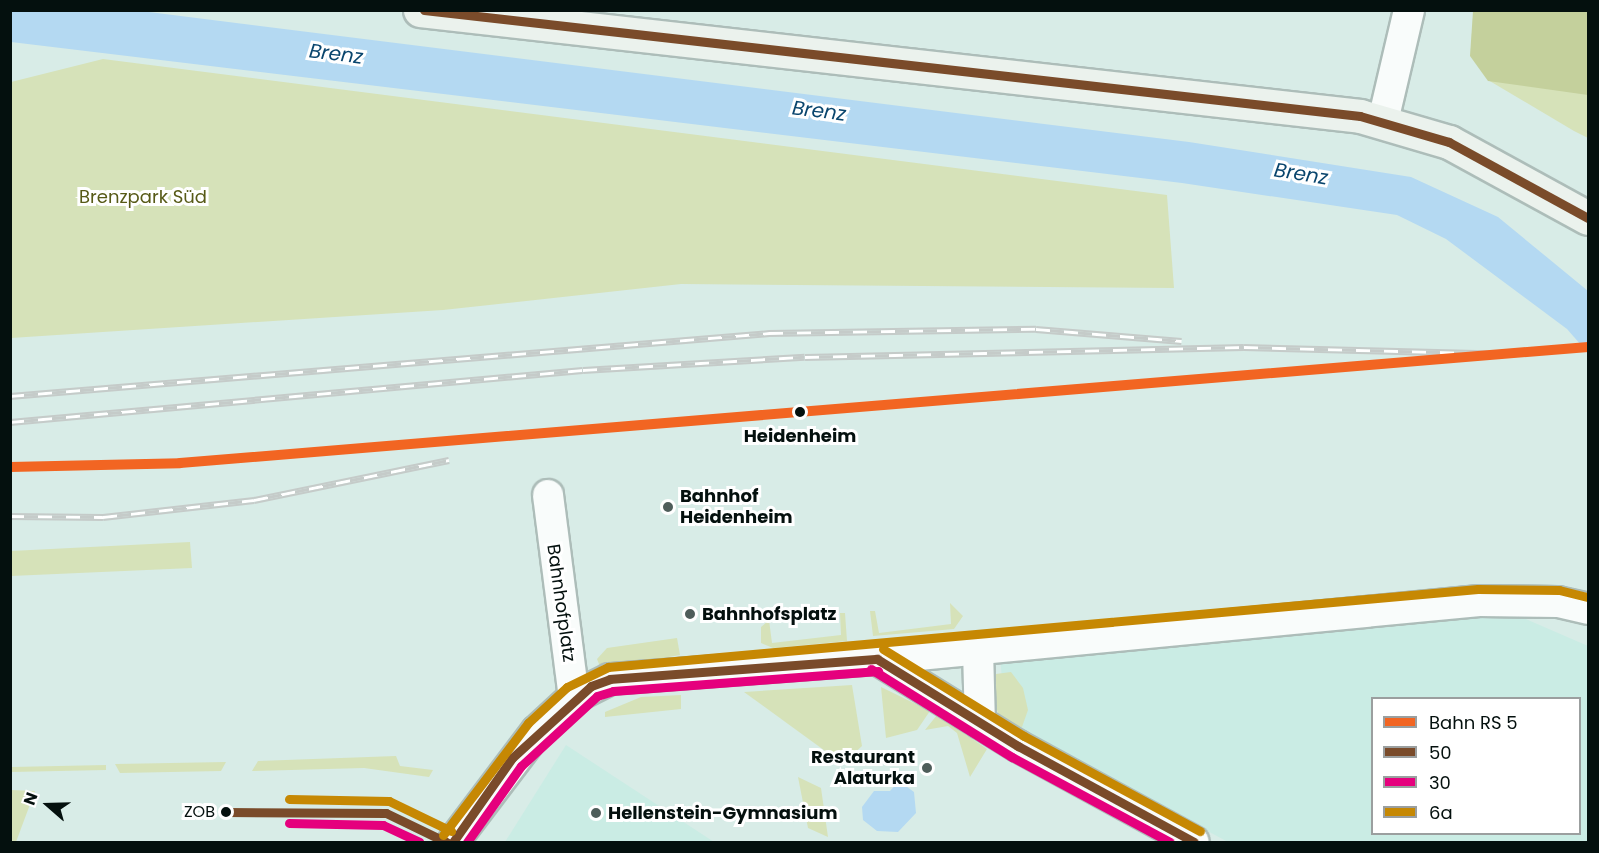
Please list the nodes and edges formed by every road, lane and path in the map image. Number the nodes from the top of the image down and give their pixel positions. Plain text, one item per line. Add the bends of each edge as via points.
1 (420, 10) edge
2 (1409, 10) edge
3 (1383, 121) junction
4 (1588, 218) edge
5 (548, 495) dead end
6 (1588, 609) edge
7 (978, 649) junction
8 (877, 659) junction
9 (574, 697) junction
10 (980, 723) junction
11 (453, 843) edge
12 (1194, 843) edge

1 - 3 main road via 1262,101
2 - 3 street
3 - 4 main road via 1472,153
5 - 9 street, Bahnhofplatz
6 - 7 street via 1518,600
7 - 8 street
7 - 10 street
8 - 9 street via 610,679
8 - 10 street
9 - 11 street via 512,758
10 - 12 street

